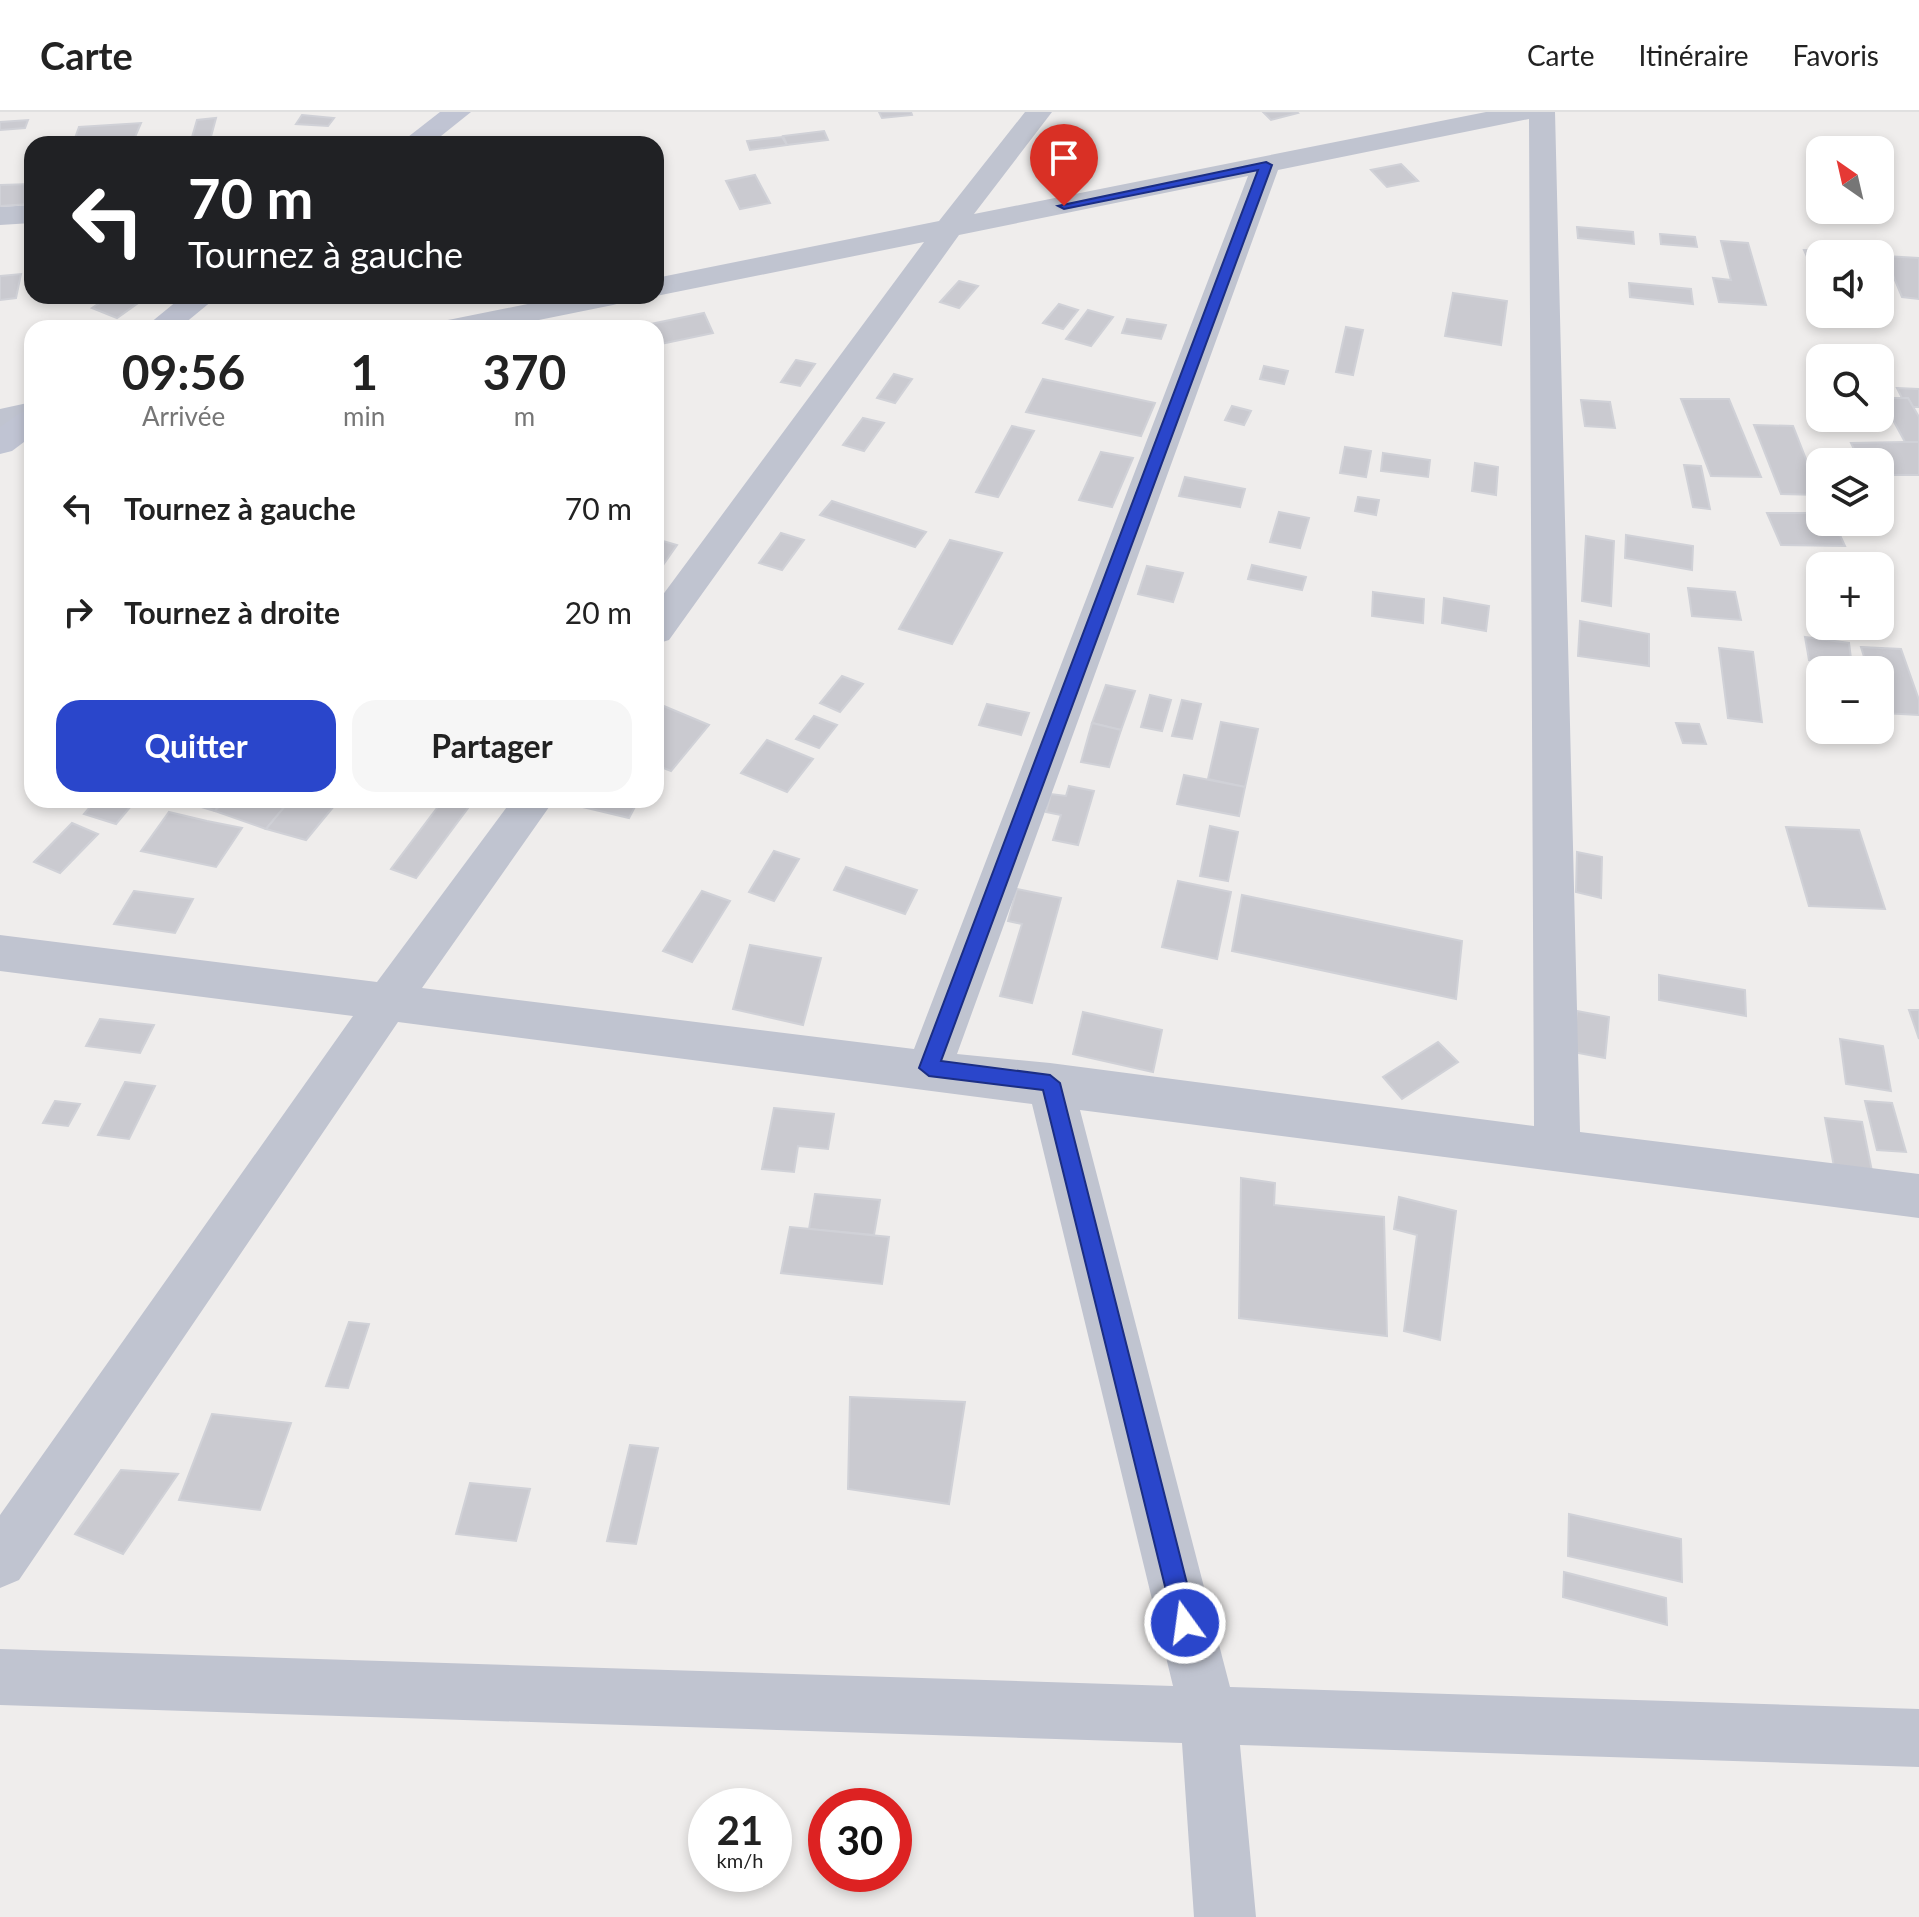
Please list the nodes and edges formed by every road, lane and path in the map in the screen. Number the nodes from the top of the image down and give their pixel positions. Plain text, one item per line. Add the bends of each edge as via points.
1 (458, 112) edge
2 (1039, 112) edge
3 (1526, 112) edge
4 (1542, 112) edge
5 (424, 136) edge
6 (1266, 165) junction
7 (24, 214) edge
8 (0, 216) edge
9 (948, 229) junction
10 (664, 285) edge
11 (192, 304) edge
12 (573, 304) edge
13 (170, 320) edge
14 (493, 320) edge
15 (24, 414) edge
16 (0, 419) edge
17 (24, 426) edge
18 (0, 443) edge
19 (664, 620) edge
20 (528, 808) edge
21 (0, 953) edge
22 (386, 1004) junction
23 (929, 1068) junction
24 (1050, 1083) junction
25 (1557, 1149) junction
26 (1919, 1196) edge
27 (0, 1561) edge
28 (0, 1677) edge
29 (1208, 1713) junction
30 (1919, 1738) edge
31 (1225, 1917) edge

1 - 5 street
2 - 9 street
3 - 6 street
4 - 25 street
6 - 9 street
6 - 23 street
7 - 8 street
9 - 10 street
9 - 19 street
11 - 13 street
12 - 14 street
15 - 16 street
17 - 18 street
20 - 22 street
21 - 22 street
22 - 23 street
22 - 27 street
23 - 24 street
24 - 25 street
24 - 29 street
25 - 26 street
28 - 29 street
29 - 30 street
29 - 31 street

